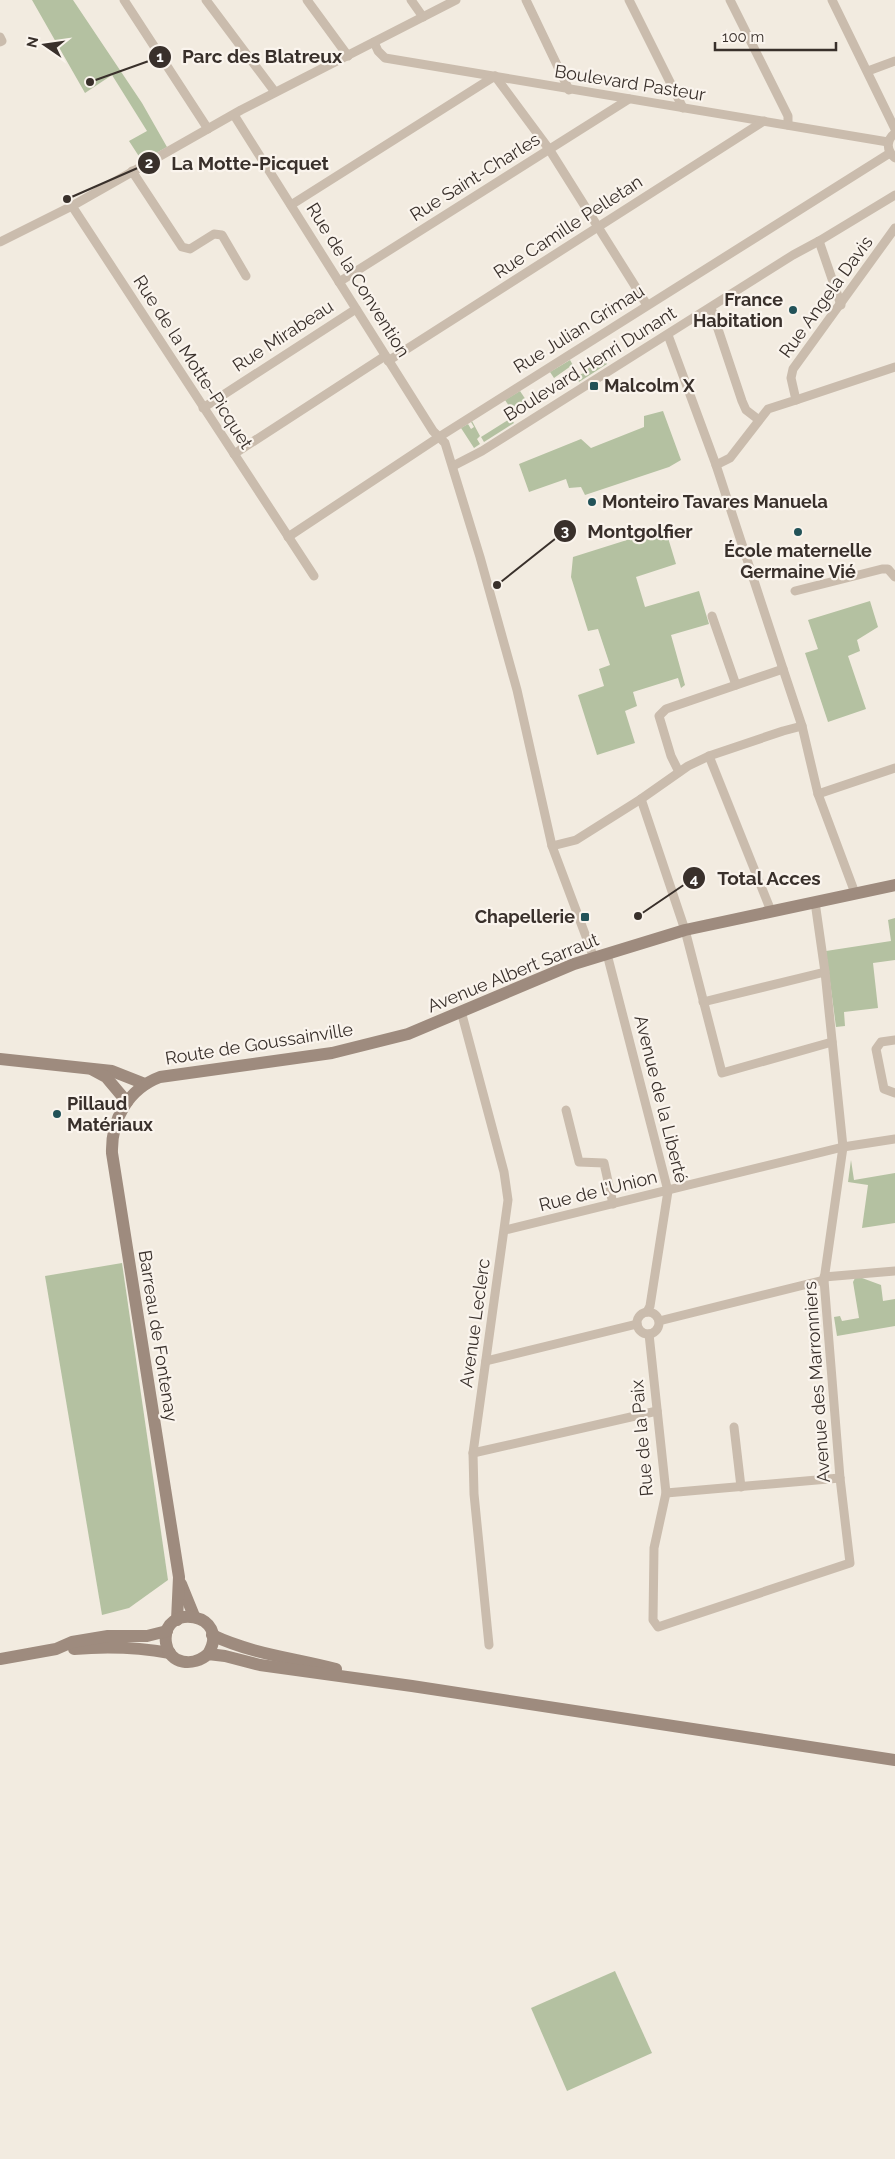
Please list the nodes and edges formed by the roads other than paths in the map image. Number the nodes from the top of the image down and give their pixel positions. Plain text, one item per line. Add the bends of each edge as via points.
1 (124, 0) edge
2 (206, 0) edge
3 (307, 0) edge
4 (411, 0) edge
5 (456, 0) edge
6 (526, 0) edge
7 (629, 0) edge
8 (730, 0) edge
9 (832, 0) edge
10 (424, 17) junction
11 (0, 37) edge
12 (0, 42) edge
13 (374, 42) junction
14 (348, 56) junction
15 (895, 61) edge
16 (868, 72) junction
17 (495, 76) junction
18 (569, 90) junction
19 (275, 92) junction
20 (629, 100) junction
21 (683, 108) junction
22 (234, 115) junction
23 (764, 121) junction
24 (788, 125) junction
25 (208, 129) junction
26 (895, 131) edge
27 (888, 142) junction
28 (549, 149) junction
29 (893, 156) edge
30 (132, 171) junction
31 (895, 194) edge
32 (291, 205) junction
33 (72, 206) junction
34 (598, 228) junction
35 (895, 228) edge
36 (0, 235) edge
37 (10, 238) junction
38 (819, 241) junction
39 (0, 242) edge
40 (246, 276) dead end
41 (339, 282) junction
42 (647, 305) junction
43 (841, 305) junction
44 (711, 308) junction
45 (356, 309) junction
46 (668, 335) junction
47 (387, 358) junction
48 (895, 367) edge
49 (796, 400) junction
50 (203, 408) junction
51 (759, 420) junction
52 (439, 436) junction
53 (234, 454) junction
54 (716, 465) junction
55 (453, 466) junction
56 (288, 537) junction
57 (314, 576) dead end
58 (895, 576) edge
59 (795, 591) dead end
60 (712, 616) dead end
61 (783, 669) junction
62 (736, 685) junction
63 (802, 726) junction
64 (709, 756) junction
65 (895, 768) edge
66 (679, 772) junction
67 (818, 794) junction
68 (641, 799) junction
69 (552, 846) junction
70 (895, 885) edge
71 (855, 893) junction
72 (815, 902) junction
73 (771, 911) junction
74 (684, 930) junction
75 (607, 954) junction
76 (594, 958) junction
77 (825, 972) junction
78 (703, 1002) junction
79 (461, 1012) junction
80 (408, 1034) joint
81 (895, 1040) edge
82 (832, 1042) junction
83 (0, 1059) edge
84 (91, 1068) junction
85 (145, 1084) junction
86 (895, 1093) edge
87 (127, 1102) junction
88 (566, 1110) dead end
89 (895, 1139) edge
90 (843, 1147) junction
91 (668, 1191) junction
92 (613, 1204) junction
93 (505, 1230) junction
94 (895, 1271) edge
95 (824, 1279) junction
96 (648, 1312) junction
97 (659, 1320) junction
98 (638, 1324) junction
99 (649, 1334) junction
100 (486, 1361) junction
101 (657, 1411) junction
102 (734, 1427) dead end
103 (473, 1454) junction
104 (840, 1478) junction
105 (741, 1487) junction
106 (666, 1493) junction
107 (179, 1577) junction
108 (194, 1616) junction
109 (176, 1620) junction
110 (658, 1627) joint
111 (167, 1631) junction
112 (212, 1635) junction
113 (489, 1645) dead end
114 (56, 1648) junction
115 (170, 1653) junction
116 (208, 1654) junction
117 (0, 1659) edge
118 (412, 1686) junction
119 (895, 1760) edge

1 - 25 street
2 - 19 street
3 - 14 street
4 - 10 street
5 - 10 street
6 - 18 street
7 - 21 street
8 - 24 street via 788,116
9 - 16 street
10 - 13 street
11 - 12 street
13 - 14 street
13 - 17 street, Boulevard Pasteur via 385,58
14 - 19 street
15 - 16 street
16 - 26 street
17 - 18 street, Boulevard Pasteur
17 - 28 street
17 - 32 street
18 - 20 street, Boulevard Pasteur
19 - 22 street
20 - 21 street, Boulevard Pasteur
20 - 28 street, Rue Saint-Charles
21 - 23 street, Boulevard Pasteur
22 - 25 street
22 - 32 street, Rue de la Convention
23 - 24 street, Boulevard Pasteur
23 - 34 street, Rue Camille Pelletan
24 - 27 street, Boulevard Pasteur
25 - 30 street
26 - 27 street
27 - 29 street
28 - 34 street
28 - 41 street, Rue Saint-Charles
29 - 42 street, Rue Julian Grimau
30 - 33 street
30 - 40 street via 182,247 190,249 214,234 222,235
31 - 38 street, Boulevard Henri Dunant
32 - 41 street, Rue de la Convention
33 - 37 street
33 - 50 street, Rue de la Motte-Picquet
34 - 42 street
34 - 47 street, Rue Camille Pelletan
35 - 43 street, Rue Angela Davis
36 - 37 street
37 - 39 street
38 - 43 street
38 - 44 street, Boulevard Henri Dunant
41 - 45 street, Rue de la Convention
42 - 52 street, Rue Julian Grimau
43 - 49 street, Rue Angela Davis via 793,369 791,378
44 - 46 street, Boulevard Henri Dunant
44 - 51 street via 742,401 746,410
45 - 47 street, Rue de la Convention
45 - 50 street, Rue Mirabeau
46 - 54 street
46 - 55 street, Boulevard Henri Dunant
47 - 52 street, Rue de la Convention via 433,432
47 - 53 street, Rue Camille Pelletan
48 - 49 street
49 - 51 street via 768,409
50 - 53 street, Rue de la Motte-Picquet
51 - 54 street via 730,458
52 - 55 street, Rue de la Convention
52 - 56 street, Rue Julian Grimau
53 - 56 street, Rue de la Motte-Picquet
54 - 61 street
55 - 69 street, Rue de la Convention via 516,690
56 - 57 street, Rue de la Motte-Picquet
58 - 59 street via 888,569 882,569
60 - 62 street
61 - 62 street
61 - 63 street
62 - 66 street via 666,709 659,716
63 - 64 street
63 - 67 street
64 - 66 street
64 - 73 street
65 - 67 street
66 - 68 street
67 - 71 street
68 - 69 street via 576,840
68 - 74 street
69 - 76 street, Rue de la Convention
70 - 71 street, Avenue Albert Sarraut
71 - 72 street, Avenue Albert Sarraut
72 - 73 street, Avenue Albert Sarraut
72 - 77 street, Avenue des Marronniers
73 - 74 street, Avenue Albert Sarraut
74 - 75 street, Avenue Albert Sarraut
74 - 78 street
75 - 76 street, Avenue Albert Sarraut
75 - 91 street, Avenue de la Liberté
76 - 79 street, Avenue Albert Sarraut
77 - 78 street
77 - 82 street, Avenue des Marronniers
78 - 82 street via 722,1073
79 - 80 street, Avenue Albert Sarraut
79 - 93 street, Avenue Leclerc via 504,1172 508,1200
80 - 85 street, Route de Goussainville via 332,1053 171,1075
81 - 86 street via 880,1042 876,1049 884,1090
82 - 90 street, Avenue des Marronniers
83 - 84 street
84 - 85 street via 112,1071
84 - 87 street via 106,1077
85 - 87 street, Route de Goussainville
87 - 107 street, Barreau de Fontenay via 113,1132 113,1169
88 - 92 street via 579,1162 604,1163
89 - 90 street, Rue de l'Union
90 - 91 street, Rue de l'Union
90 - 95 street, Avenue des Marronniers
91 - 92 street, Rue de l'Union
91 - 96 street, Avenue de la Liberté
92 - 93 street, Rue de l'Union
93 - 100 street, Avenue Leclerc
94 - 95 street
95 - 97 street
95 - 104 street, Avenue des Marronniers
96 - 97 street via 654,1313
96 - 98 street via 641,1314
97 - 99 street via 656,1331
98 - 99 street via 643,1332
98 - 100 street
99 - 101 street, Rue de la Paix
100 - 103 street, Avenue Leclerc
101 - 103 street
101 - 106 street, Rue de la Paix
102 - 105 street
103 - 113 street, Avenue Leclerc
104 - 105 street
104 - 110 street, Avenue des Marronniers via 850,1563
105 - 106 street
106 - 110 street, Rue de la Paix via 654,1548 653,1620
107 - 108 street, Barreau de Fontenay
107 - 109 street, Barreau de Fontenay
108 - 109 street
108 - 112 street via 206,1623
109 - 111 street
111 - 114 street via 146,1636 108,1636
111 - 115 street
112 - 116 street
112 - 118 street via 254,1652
114 - 115 street via 140,1647
114 - 117 street
115 - 116 street via 185,1663 197,1662
116 - 118 street via 260,1665
118 - 119 street

